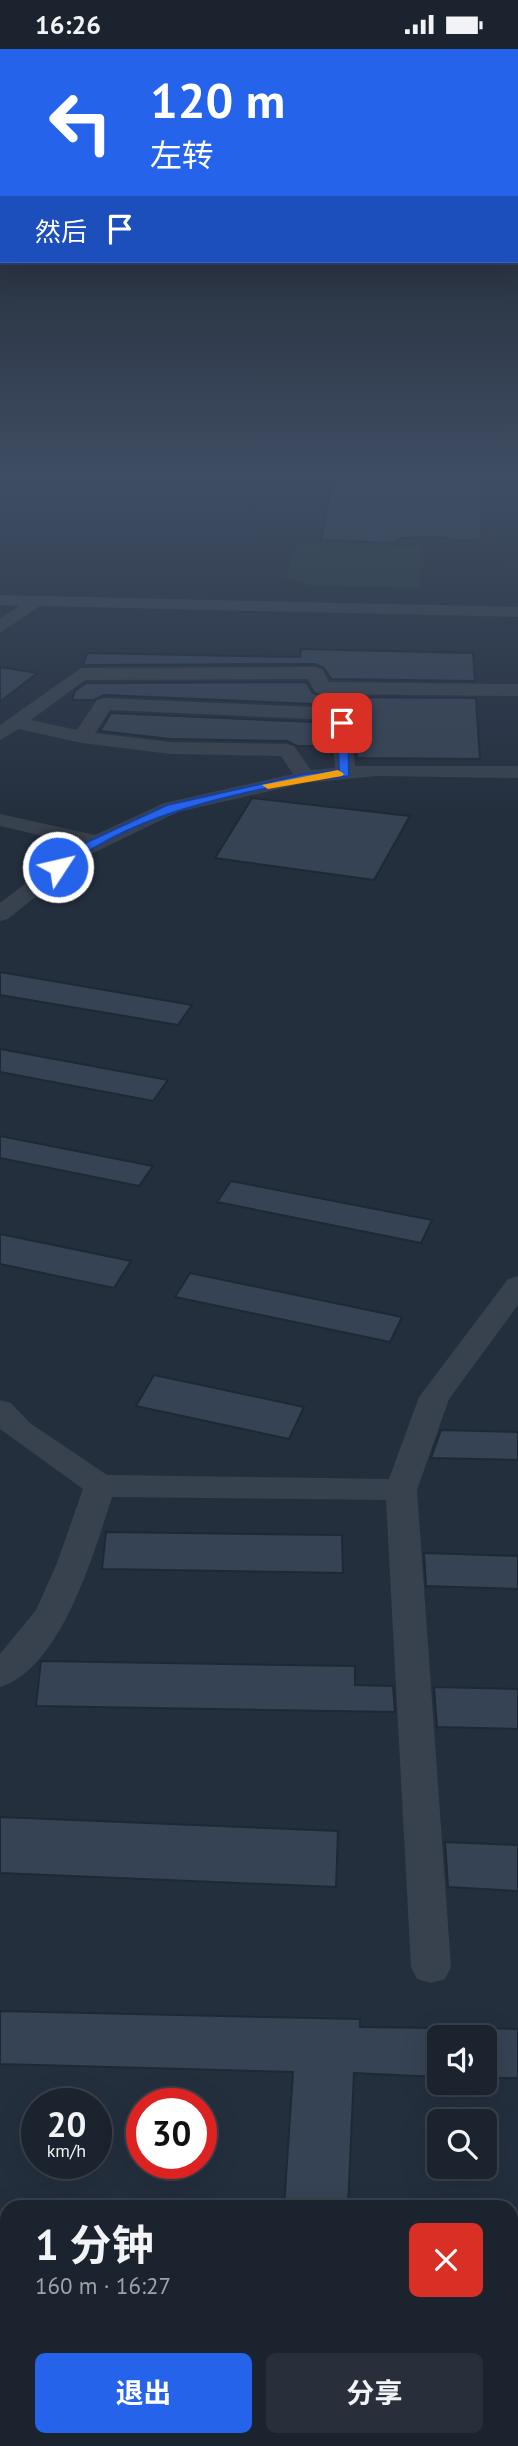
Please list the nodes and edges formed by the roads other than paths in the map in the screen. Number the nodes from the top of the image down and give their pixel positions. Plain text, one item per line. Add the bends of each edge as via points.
1 (0, 600) edge
2 (36, 601) junction
3 (518, 612) edge
4 (0, 628) edge
5 (518, 690) edge
6 (8, 728) edge
7 (82, 737) junction
8 (518, 772) edge
9 (345, 773) junction
10 (305, 777) junction
11 (0, 820) edge
12 (98, 842) junction
13 (0, 914) edge
14 (518, 1285) edge
15 (0, 1410) edge
16 (100, 1486) junction
17 (401, 1490) junction
18 (0, 1674) edge
19 (431, 1967) dead end

1 - 2 street
2 - 3 street
2 - 4 street
5 - 6 street via 322,688 315,673 81,674
6 - 7 street
7 - 9 street via 104,704 314,712 342,723
7 - 10 street via 170,748 287,750
8 - 9 street
9 - 10 street
10 - 12 street via 171,807
11 - 12 street
12 - 13 street via 77,852
14 - 17 street via 434,1397
15 - 16 street via 19,1430
16 - 17 street
16 - 18 street via 58,1600 19,1660
17 - 19 street

